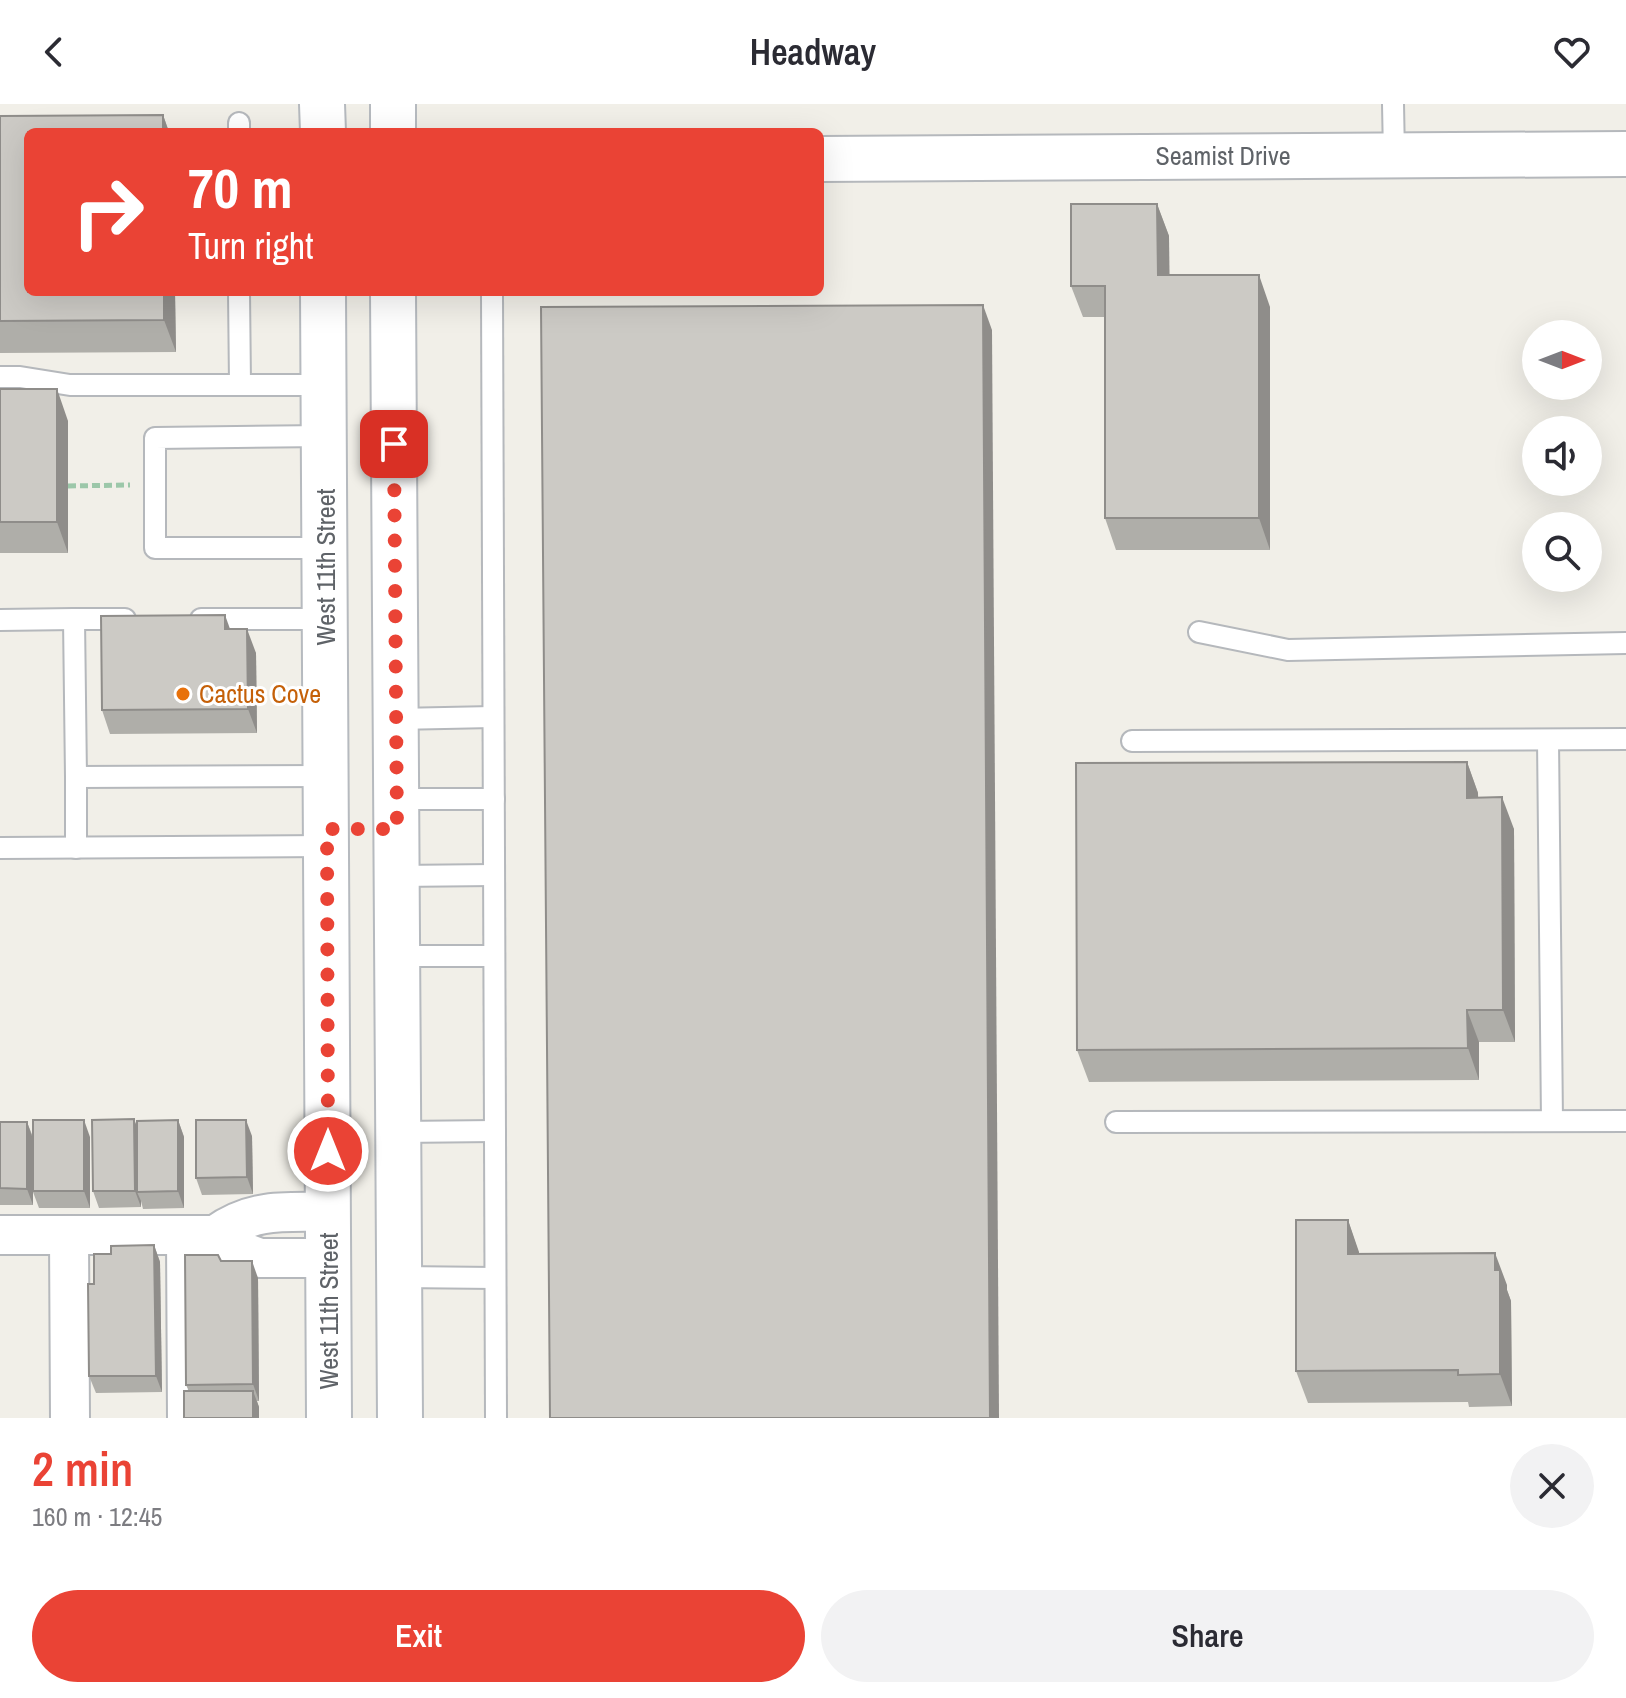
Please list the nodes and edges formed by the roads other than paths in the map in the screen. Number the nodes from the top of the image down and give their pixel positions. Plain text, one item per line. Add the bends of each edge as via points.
1 (322, 104) edge
2 (393, 104) edge
3 (1393, 104) edge
4 (323, 128) edge
5 (393, 128) edge
6 (1626, 154) edge
7 (1394, 155) junction
8 (824, 159) edge
9 (239, 296) edge
10 (323, 296) edge
11 (393, 296) edge
12 (492, 296) edge
13 (0, 377) edge
14 (240, 384) junction
15 (324, 385) junction
16 (325, 436) junction
17 (325, 548) junction
18 (74, 619) junction
19 (152, 619) edge
20 (184, 619) edge
21 (326, 619) junction
22 (0, 620) edge
23 (1199, 632) dead end
24 (1626, 643) edge
25 (493, 717) junction
26 (396, 719) junction
27 (1626, 739) edge
28 (1548, 740) junction
29 (1132, 741) dead end
30 (327, 776) junction
31 (76, 777) junction
32 (494, 799) junction
33 (397, 814) junction
34 (327, 837) junction
35 (0, 848) edge
36 (76, 848) junction
37 (494, 875) junction
38 (397, 876) junction
39 (397, 956) junction
40 (494, 956) junction
41 (1552, 1121) junction
42 (1626, 1121) edge
43 (1116, 1122) dead end
44 (495, 1131) junction
45 (399, 1132) junction
46 (0, 1235) edge
47 (69, 1235) junction
48 (177, 1235) junction
49 (329, 1240) junction
50 (400, 1263) junction
51 (495, 1278) junction
52 (70, 1418) edge
53 (178, 1418) edge
54 (329, 1418) edge
55 (400, 1418) edge
56 (496, 1418) edge

1 - 4 main road
2 - 5 main road
3 - 7 lane
6 - 7 main road, Seamist Drive
7 - 8 main road, Seamist Drive
9 - 14 lane
10 - 15 main road, West 11th Street
11 - 26 main road
12 - 25 lane
13 - 14 lane via 70,385
14 - 15 lane
15 - 16 main road, West 11th Street
16 - 17 main road, West 11th Street
16 - 17 lane via 155,438 155,548
17 - 21 main road, West 11th Street
18 - 19 lane
18 - 22 lane
18 - 31 lane
20 - 21 lane
21 - 30 main road, West 11th Street
23 - 24 lane via 1288,650
25 - 26 lane
25 - 32 lane
26 - 33 main road
27 - 28 lane
28 - 29 lane
28 - 41 lane
30 - 31 lane
30 - 34 main road, West 11th Street
31 - 36 lane
32 - 33 lane
32 - 37 lane
33 - 34 main road
33 - 38 main road
34 - 36 lane
34 - 49 main road, West 11th Street
35 - 36 lane
37 - 38 lane
37 - 40 lane
38 - 39 main road
39 - 40 lane
39 - 45 main road
40 - 44 lane
41 - 42 lane
41 - 43 lane
44 - 45 lane
44 - 51 lane
45 - 50 main road
46 - 47 street
47 - 48 street
47 - 52 street
48 - 49 street via 215,1235 260,1213
48 - 53 lane
49 - 50 main road
49 - 54 main road, West 11th Street
50 - 51 lane
50 - 55 main road
51 - 56 lane

